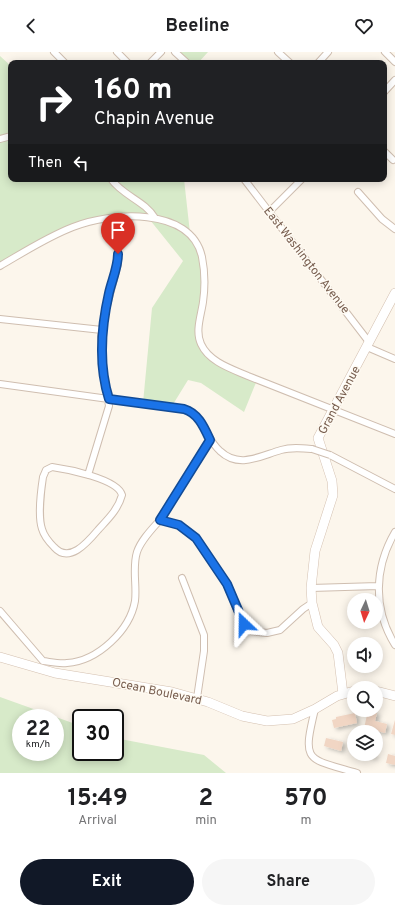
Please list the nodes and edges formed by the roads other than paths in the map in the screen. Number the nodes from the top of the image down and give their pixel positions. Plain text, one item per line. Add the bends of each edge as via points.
1 (54, 52) edge
2 (117, 52) edge
3 (161, 52) edge
4 (175, 52) edge
5 (278, 52) edge
6 (328, 52) edge
7 (385, 52) edge
8 (62, 60) edge
9 (125, 60) edge
10 (153, 60) edge
11 (183, 60) edge
12 (287, 60) edge
13 (321, 60) edge
14 (395, 62) edge
15 (395, 80) edge
16 (387, 89) edge
17 (387, 154) edge
18 (393, 160) dead end
19 (114, 182) edge
20 (246, 182) edge
21 (299, 182) edge
22 (358, 192) dead end
23 (269, 212) junction
24 (155, 218) junction
25 (395, 229) edge
26 (118, 250) dead end
27 (0, 266) edge
28 (395, 293) edge
29 (0, 319) edge
30 (102, 330) junction
31 (368, 345) junction
32 (395, 359) edge
33 (0, 384) edge
34 (109, 399) junction
35 (333, 409) junction
36 (395, 434) edge
37 (210, 440) junction
38 (88, 475) junction
39 (395, 489) edge
40 (160, 520) junction
41 (395, 532) edge
42 (182, 578) dead end
43 (378, 586) junction
44 (311, 588) junction
45 (312, 603) junction
46 (0, 611) edge
47 (395, 645) edge
48 (0, 657) edge
49 (347, 693) edge
50 (383, 693) edge
51 (343, 694) junction
52 (395, 696) edge
53 (197, 698) junction
54 (315, 709) junction
55 (357, 773) edge

1 - 8 street
2 - 9 street
3 - 10 street
4 - 11 street
5 - 12 street
6 - 13 street
7 - 14 street
15 - 16 street
17 - 18 street
19 - 24 street via 121,191 150,210
20 - 23 street, East Washington Avenue
21 - 23 street
22 - 25 street via 382,219
23 - 31 street, East Washington Avenue
24 - 27 street via 120,218 85,223 59,233
24 - 35 street via 185,228 199,247 204,267 204,285 199,337 209,355 248,376
26 - 30 street via 118,264
28 - 31 street, Grand Avenue
29 - 30 street
30 - 34 street via 103,369
31 - 32 street, East Washington Avenue
31 - 35 street, Grand Avenue
33 - 34 street
34 - 37 street via 188,410 196,416
34 - 38 street
35 - 36 street
35 - 44 street, Grand Avenue via 318,438 332,481 333,495 315,551
37 - 39 street, bridge via 225,455 244,461 287,449 312,449 330,454
37 - 40 street
38 - 38 street via 52,467 44,473 42,528 50,543 60,553 68,554 79,549 120,501 122,495 117,487
40 - 45 street via 179,525 196,538 227,584 241,620 251,631 259,634 280,630
40 - 46 street via 137,552 134,606 120,632 102,648 77,661 43,661
41 - 43 street via 384,554
42 - 53 street via 204,634
43 - 44 street
43 - 47 street via 381,612
44 - 45 street, Grand Avenue
45 - 51 street, Grand Avenue via 318,627 338,653
48 - 53 street, Ocean Boulevard via 39,669 157,688
49 - 51 street, Ocean Boulevard
50 - 52 street
51 - 54 street, Ocean Boulevard
53 - 54 street, Ocean Boulevard via 242,716 267,721 293,719
54 - 55 street via 308,742 314,759

